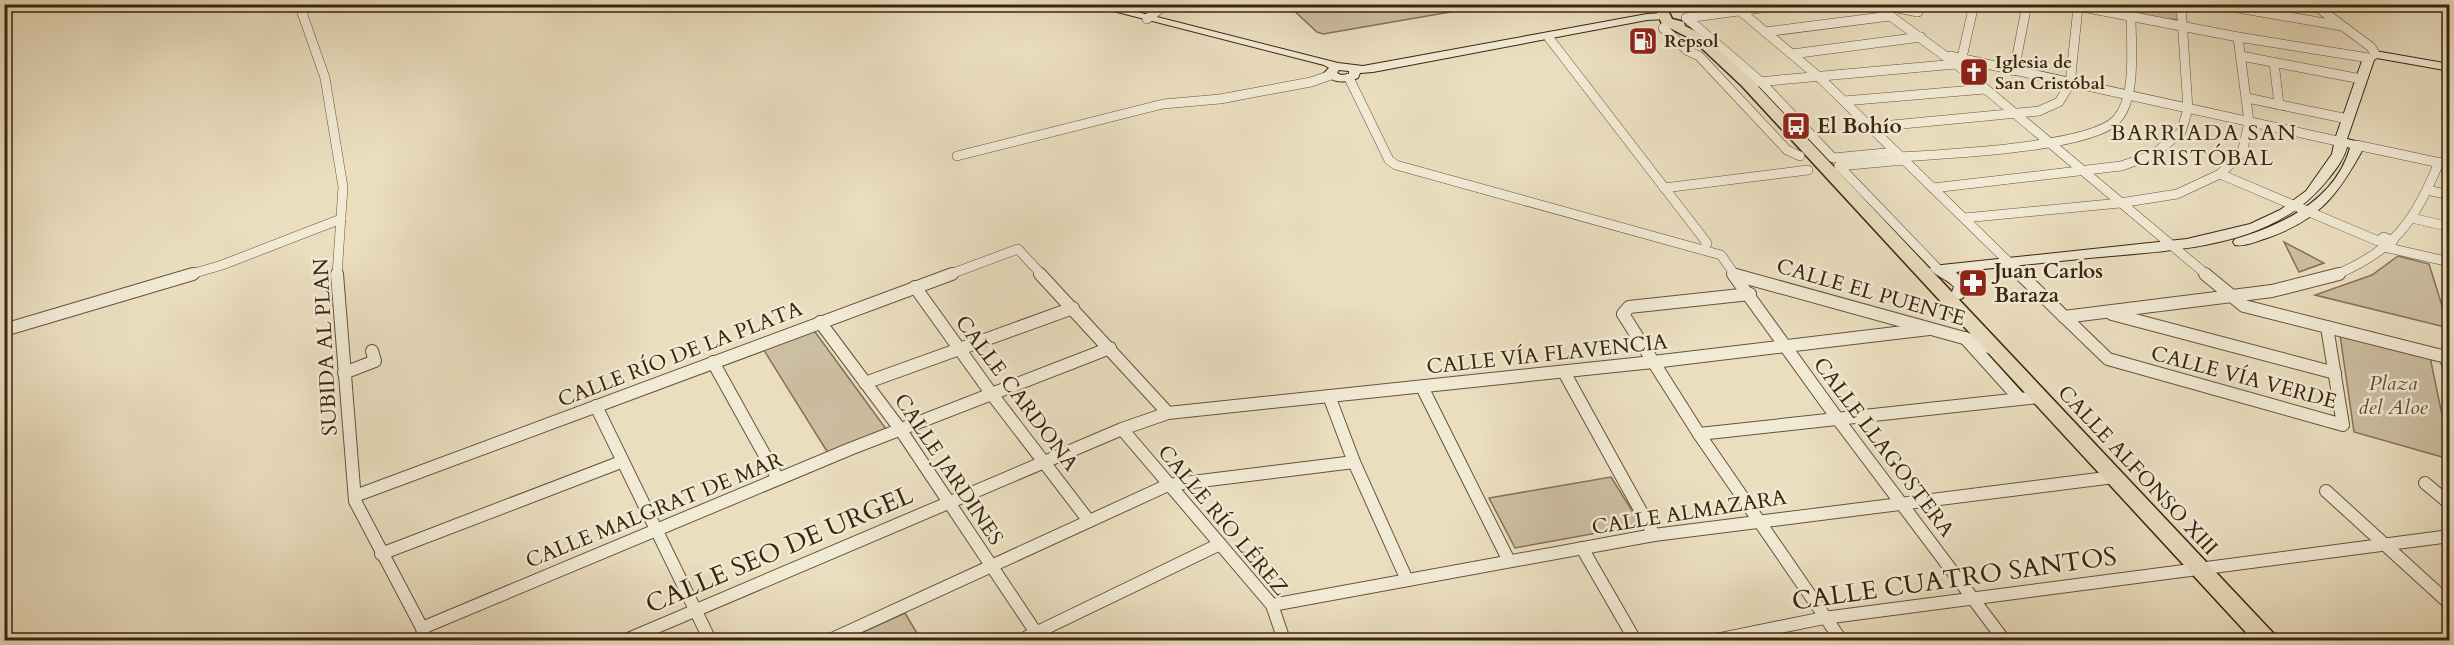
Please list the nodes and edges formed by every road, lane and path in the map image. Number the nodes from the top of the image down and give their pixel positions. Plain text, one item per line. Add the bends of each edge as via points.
1 (299, 4) edge
2 (1091, 4) edge
3 (1166, 4) edge
4 (1732, 4) edge
5 (1790, 4) edge
6 (1876, 4) edge
7 (1974, 4) edge
8 (2027, 4) edge
9 (2067, 4) edge
10 (2181, 4) edge
11 (2215, 4) edge
12 (2313, 4) edge
13 (2078, 7) junction
14 (1920, 8) edge
15 (1739, 11) junction
16 (1673, 16) edge
17 (1890, 16) junction
18 (2131, 17) junction
19 (1147, 19) junction
20 (1613, 24) junction
21 (2183, 26) junction
22 (2342, 26) junction
23 (1912, 31) junction
24 (1765, 32) junction
25 (2238, 37) junction
26 (1549, 38) junction
27 (1921, 38) junction
28 (1792, 54) junction
29 (2241, 56) junction
30 (2372, 56) junction
31 (1959, 62) junction
32 (2274, 62) junction
33 (2450, 68) edge
34 (1334, 71) junction
35 (2014, 71) junction
36 (1352, 75) junction
37 (1819, 76) junction
38 (2361, 79) junction
39 (1754, 82) junction
40 (2070, 84) junction
41 (1985, 89) junction
42 (2128, 96) junction
43 (2247, 98) junction
44 (1844, 101) junction
45 (2279, 105) junction
46 (2188, 109) junction
47 (2014, 114) junction
48 (2348, 119) junction
49 (2249, 122) junction
50 (1871, 127) junction
51 (2048, 142) junction
52 (2342, 142) junction
53 (2356, 145) junction
54 (1807, 154) junction
55 (957, 156) dead end
56 (1901, 156) junction
57 (2444, 164) edge
58 (1835, 165) junction
59 (1808, 170) junction
60 (2082, 171) junction
61 (2220, 174) junction
62 (1664, 188) junction
63 (1933, 188) junction
64 (2427, 190) junction
65 (2450, 195) edge
66 (2120, 203) junction
67 (2294, 206) junction
68 (2308, 212) junction
69 (1964, 218) junction
70 (2412, 218) junction
71 (341, 219) junction
72 (2450, 226) edge
73 (2389, 244) junction
74 (1704, 249) junction
75 (2174, 249) junction
76 (2450, 262) edge
77 (2012, 266) junction
78 (1920, 268) junction
79 (1939, 270) junction
80 (1736, 274) junction
81 (1953, 277) junction
82 (915, 287) junction
83 (1750, 294) junction
84 (2233, 297) junction
85 (1948, 298) junction
86 (1073, 308) junction
87 (2105, 312) junction
88 (2064, 317) junction
89 (820, 322) junction
90 (2327, 327) junction
91 (1929, 329) junction
92 (4, 330) edge
93 (1971, 334) junction
94 (1785, 346) junction
95 (958, 348) junction
96 (1110, 348) junction
97 (372, 351) dead end
98 (2448, 357) edge
99 (713, 362) junction
100 (1653, 362) junction
101 (344, 372) junction
102 (1564, 372) junction
103 (2450, 372) edge
104 (2335, 373) junction
105 (865, 383) junction
106 (1422, 387) junction
107 (991, 393) junction
108 (1329, 396) junction
109 (2039, 397) junction
110 (2019, 399) junction
111 (596, 406) junction
112 (1168, 413) junction
113 (1837, 418) junction
114 (900, 429) junction
115 (1122, 429) junction
116 (1699, 434) junction
117 (621, 462) junction
118 (1354, 462) junction
119 (1044, 463) junction
120 (2114, 477) junction
121 (778, 479) junction
122 (2425, 483) dead end
123 (1168, 485) junction
124 (2326, 491) dead end
125 (355, 496) junction
126 (951, 503) junction
127 (1901, 504) junction
128 (2450, 504) edge
129 (1759, 520) junction
130 (1089, 521) junction
131 (655, 529) junction
132 (1654, 535) junction
133 (2450, 536) edge
134 (2383, 543) junction
135 (1220, 544) junction
136 (1582, 548) junction
137 (381, 554) junction
138 (1509, 561) junction
139 (991, 566) junction
140 (2200, 569) junction
141 (1407, 580) junction
142 (1973, 598) junction
143 (2450, 604) edge
144 (1272, 605) junction
145 (695, 610) junction
146 (1824, 618) junction
147 (424, 634) edge
148 (1039, 637) edge
149 (626, 640) edge
150 (710, 640) edge
151 (830, 640) edge
152 (1021, 640) edge
153 (1284, 640) edge
154 (1635, 640) edge
155 (1716, 640) edge
156 (1840, 640) edge
157 (2004, 640) edge
158 (2266, 640) edge

1 - 71 street, SUBIDA AL PLAN via 325,78 343,187
2 - 19 street
3 - 19 street
4 - 15 street
5 - 15 street
6 - 14 street
6 - 17 street
7 - 31 street
8 - 35 street
9 - 13 street
10 - 21 street
11 - 22 street
12 - 22 street
13 - 18 street
13 - 40 street
14 - 23 street
15 - 16 street
15 - 24 street
16 - 20 street
16 - 20 street via 1657,10 1627,16
16 - 39 street
16 - 39 main road, CALLE ALFONSO XIII
16 - 54 street via 1688,51 1699,56 1787,150
17 - 23 street
17 - 24 street
18 - 21 street
18 - 42 street
19 - 34 street
20 - 26 street
21 - 25 street
21 - 46 street
22 - 30 street via 2371,47
23 - 27 street
24 - 28 street
25 - 29 street
25 - 30 street
26 - 36 street
26 - 62 street
27 - 28 street
27 - 31 street
28 - 37 street
29 - 32 street
29 - 43 street
30 - 33 street
30 - 38 street
31 - 35 street
31 - 37 street
31 - 41 street
32 - 38 street
32 - 45 street
34 - 36 street via 1339,79
34 - 55 street via 1311,82 1220,99 1164,104
35 - 40 street
36 - 74 street via 1389,160 1396,165
37 - 39 street
37 - 44 street
38 - 48 street
39 - 54 main road, CALLE ALFONSO XIII
39 - 58 street
40 - 42 street
40 - 47 street via 2059,102 2039,111
41 - 44 street
41 - 47 street
42 - 46 street
42 - 51 street via 2116,120 2090,135
43 - 45 street
43 - 49 street
44 - 50 street
45 - 48 street
46 - 49 street
46 - 60 street via 2181,132 2153,155 2121,166
47 - 50 street
47 - 51 street
48 - 52 street
49 - 52 street
49 - 61 street via 2242,153
50 - 56 street
51 - 56 street
51 - 60 street
52 - 53 street
52 - 67 street via 2321,181
53 - 57 street
53 - 68 street via 2336,187
54 - 58 main road, CALLE ALFONSO XIII
54 - 59 street via 1799,163
56 - 58 street
56 - 63 street
57 - 64 street
58 - 59 street
58 - 78 main road, CALLE ALFONSO XIII
58 - 79 street
59 - 62 street
60 - 63 street
60 - 66 street
61 - 66 street via 2177,194
61 - 67 street
62 - 74 street via 1707,243
63 - 69 street
64 - 65 street
64 - 70 street
66 - 69 street
66 - 75 street
67 - 68 street
67 - 75 street via 2248,229
68 - 73 street via 2378,242 2384,237
68 - 75 street via 2259,236 2226,245
69 - 77 street
70 - 72 street
70 - 73 street
71 - 92 street via 222,265
71 - 101 street, SUBIDA AL PLAN via 337,280
73 - 76 street
73 - 84 street via 2366,262 2314,283
74 - 80 street, CALLE LLAGOSTERA via 1721,255
75 - 77 street
75 - 84 street
77 - 79 street
77 - 81 street
77 - 88 street
78 - 79 street
78 - 85 main road, CALLE ALFONSO XIII
79 - 81 street
80 - 83 street, CALLE LLAGOSTERA
80 - 91 street, CALLE EL PUENTE
81 - 85 street via 1961,290
82 - 86 street, CALLE RÍO DE LA PLATA via 1018,249
82 - 89 street, CALLE RÍO DE LA PLATA
82 - 95 street, CALLE CARDONA
83 - 94 street, CALLE LLAGOSTERA
83 - 100 street via 1629,307 1623,314
84 - 87 street
84 - 90 street via 2244,306
85 - 93 main road, CALLE ALFONSO XIII
86 - 95 street
86 - 96 street
87 - 88 street
87 - 104 street
88 - 104 street, CALLE VÍA VERDE via 2108,359 2343,424
89 - 99 street, CALLE RÍO DE LA PLATA
89 - 105 street, CALLE JARDINES
90 - 98 street
90 - 104 street, CALLE VÍA VERDE
91 - 93 street, CALLE EL PUENTE
91 - 94 street, CALLE VÍA FLAVENCIA
93 - 109 main road, CALLE ALFONSO XIII via 1995,349
93 - 110 street
94 - 100 street, CALLE VÍA FLAVENCIA
94 - 113 street, CALLE LLAGOSTERA
95 - 105 street
95 - 107 street, CALLE CARDONA
96 - 107 street, CALLE MALGRAT DE MAR
96 - 112 street
97 - 101 street via 375,361
98 - 103 street
99 - 111 street, CALLE RÍO DE LA PLATA
99 - 121 street
100 - 102 street, CALLE VÍA FLAVENCIA
100 - 116 street
101 - 125 street, SUBIDA AL PLAN
102 - 106 street, CALLE VÍA FLAVENCIA
102 - 132 street
105 - 114 street, CALLE JARDINES
106 - 108 street, CALLE VÍA FLAVENCIA
106 - 138 street
107 - 114 street, CALLE MALGRAT DE MAR
107 - 119 street, CALLE CARDONA
108 - 112 street, CALLE VÍA FLAVENCIA
108 - 118 street
109 - 110 street
109 - 120 main road, CALLE ALFONSO XIII
110 - 113 street
111 - 117 street
111 - 125 street, CALLE RÍO DE LA PLATA
112 - 115 street, CALLE VÍA FLAVENCIA
113 - 116 street
113 - 127 street, CALLE LLAGOSTERA
114 - 121 street, CALLE MALGRAT DE MAR
114 - 126 street, CALLE JARDINES
115 - 119 street, CALLE VÍA FLAVENCIA
115 - 123 street, CALLE RÍO LÉREZ
116 - 129 street
117 - 131 street
117 - 137 street
118 - 123 street
118 - 141 street
119 - 126 street, CALLE SEO DE URGEL
119 - 130 street, CALLE CARDONA
120 - 127 street, CALLE ALMAZARA
120 - 140 main road, CALLE ALFONSO XIII
121 - 131 street, CALLE MALGRAT DE MAR
122 - 128 street
123 - 130 street
123 - 135 street, CALLE RÍO LÉREZ
124 - 134 street
125 - 137 street, SUBIDA AL PLAN
126 - 139 street, CALLE JARDINES
126 - 145 street, CALLE SEO DE URGEL
127 - 129 street, CALLE ALMAZARA
127 - 142 street, CALLE LLAGOSTERA
129 - 132 street, CALLE ALMAZARA
129 - 146 street
130 - 139 street
131 - 145 street
131 - 147 street, CALLE MALGRAT DE MAR
132 - 136 street, CALLE ALMAZARA
133 - 134 street, CALLE CUATRO SANTOS
134 - 140 street, CALLE CUATRO SANTOS
134 - 143 street
135 - 144 street, CALLE RÍO LÉREZ
135 - 148 street
136 - 138 street, CALLE ALMAZARA
136 - 154 street
137 - 147 street, SUBIDA AL PLAN
138 - 141 street, CALLE ALMAZARA
139 - 148 street, CALLE JARDINES
139 - 151 street
140 - 142 street, CALLE CUATRO SANTOS
140 - 158 main road, CALLE ALFONSO XIII
141 - 144 street, CALLE ALMAZARA
142 - 146 street, CALLE CUATRO SANTOS
142 - 157 street, CALLE LLAGOSTERA
144 - 153 street, CALLE RÍO LÉREZ
145 - 149 street, CALLE SEO DE URGEL
145 - 150 street
146 - 155 street, CALLE CUATRO SANTOS
146 - 156 street
148 - 152 street

